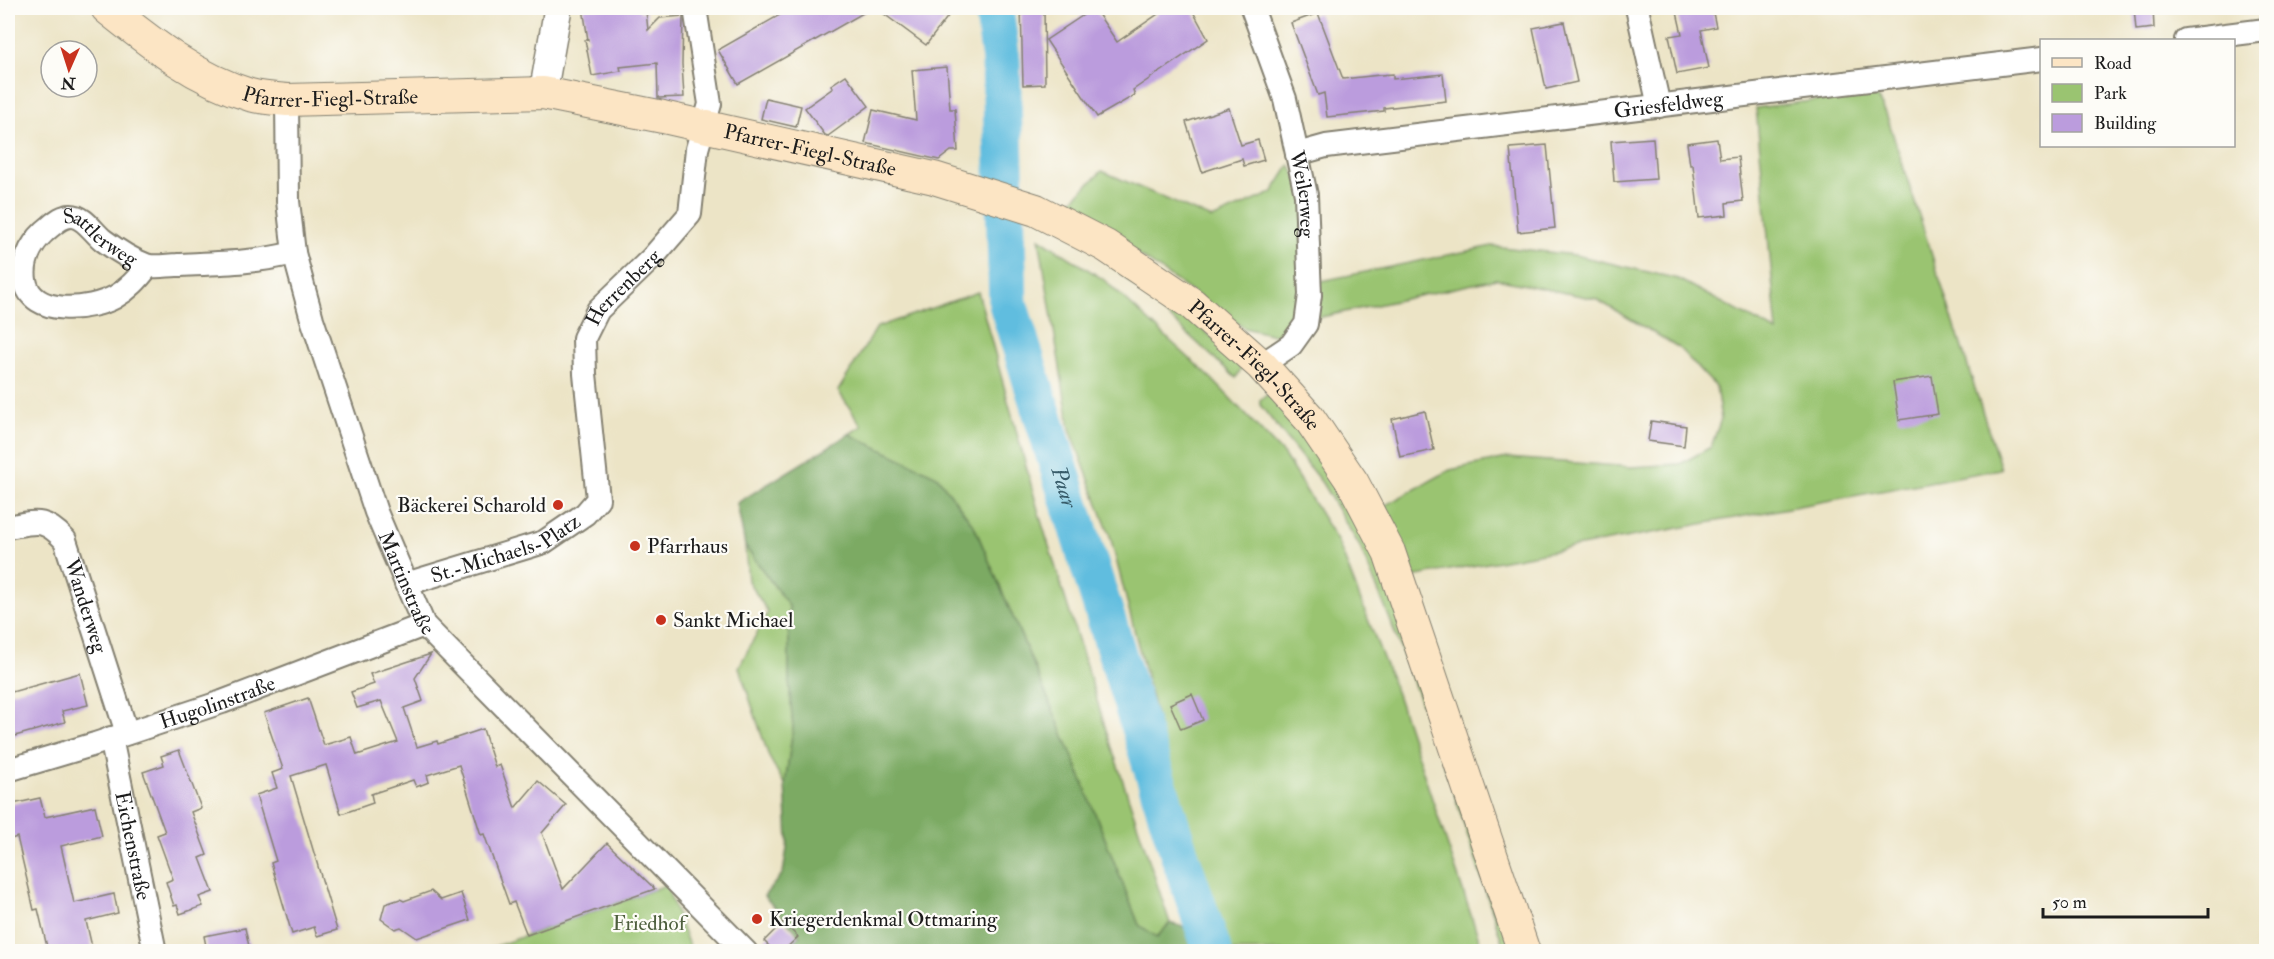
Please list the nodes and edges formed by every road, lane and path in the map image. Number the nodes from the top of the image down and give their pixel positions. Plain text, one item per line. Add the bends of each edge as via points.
1 (107, 8) edge
2 (558, 8) edge
3 (695, 8) edge
4 (1252, 8) edge
5 (1637, 8) edge
6 (2266, 30) edge
7 (2194, 39) edge
8 (2040, 59) edge
9 (543, 93) junction
10 (287, 100) junction
11 (1659, 106) junction
12 (704, 126) junction
13 (1297, 154) junction
14 (294, 253) junction
15 (148, 266) junction
16 (1261, 365) junction
17 (598, 499) joint
18 (8, 527) edge
19 (406, 584) junction
20 (424, 625) junction
21 (119, 736) junction
22 (8, 770) edge
23 (721, 925) junction
24 (155, 951) edge
25 (736, 951) edge
26 (746, 951) edge
27 (1524, 951) edge

1 - 10 main road, Pfarrer-Fiegl-Straße via 160,50 218,84 252,96
2 - 9 street
3 - 12 street, Herrenberg via 710,104
4 - 13 street, Weilerweg via 1285,99
5 - 11 street
6 - 7 street
8 - 11 street, Griesfeldweg
9 - 10 main road, Pfarrer-Fiegl-Straße
9 - 12 main road, Pfarrer-Fiegl-Straße
10 - 14 street, Martinstraße via 288,201
11 - 13 street, Griesfeldweg via 1338,145
12 - 16 main road, Pfarrer-Fiegl-Straße via 934,178 1036,210 1106,246 1192,304
12 - 17 street, Herrenberg via 697,149 690,214 598,310 584,338
13 - 16 street, Weilerweg via 1306,206 1310,295 1306,324 1291,345
14 - 15 street, Sattlerweg via 261,261
14 - 19 street, Martinstraße via 376,512
15 - 15 street, Sattlerweg via 103,240 78,217 69,216 60,218 34,242 25,282 35,299 49,307 88,306 114,297 134,283
16 - 27 main road, Pfarrer-Fiegl-Straße via 1314,426 1353,483 1389,552
17 - 19 street, St.-Michaels-Platz via 585,514 544,542
18 - 21 street, Wanderweg via 34,523 52,526 64,540
19 - 20 street, Martinstraße
20 - 21 street, Hugolinstraße via 222,702
20 - 23 street, Martinstraße
21 - 22 street, Hugolinstraße
21 - 24 street, Eichenstraße
23 - 25 street
23 - 26 street, Martinstraße

